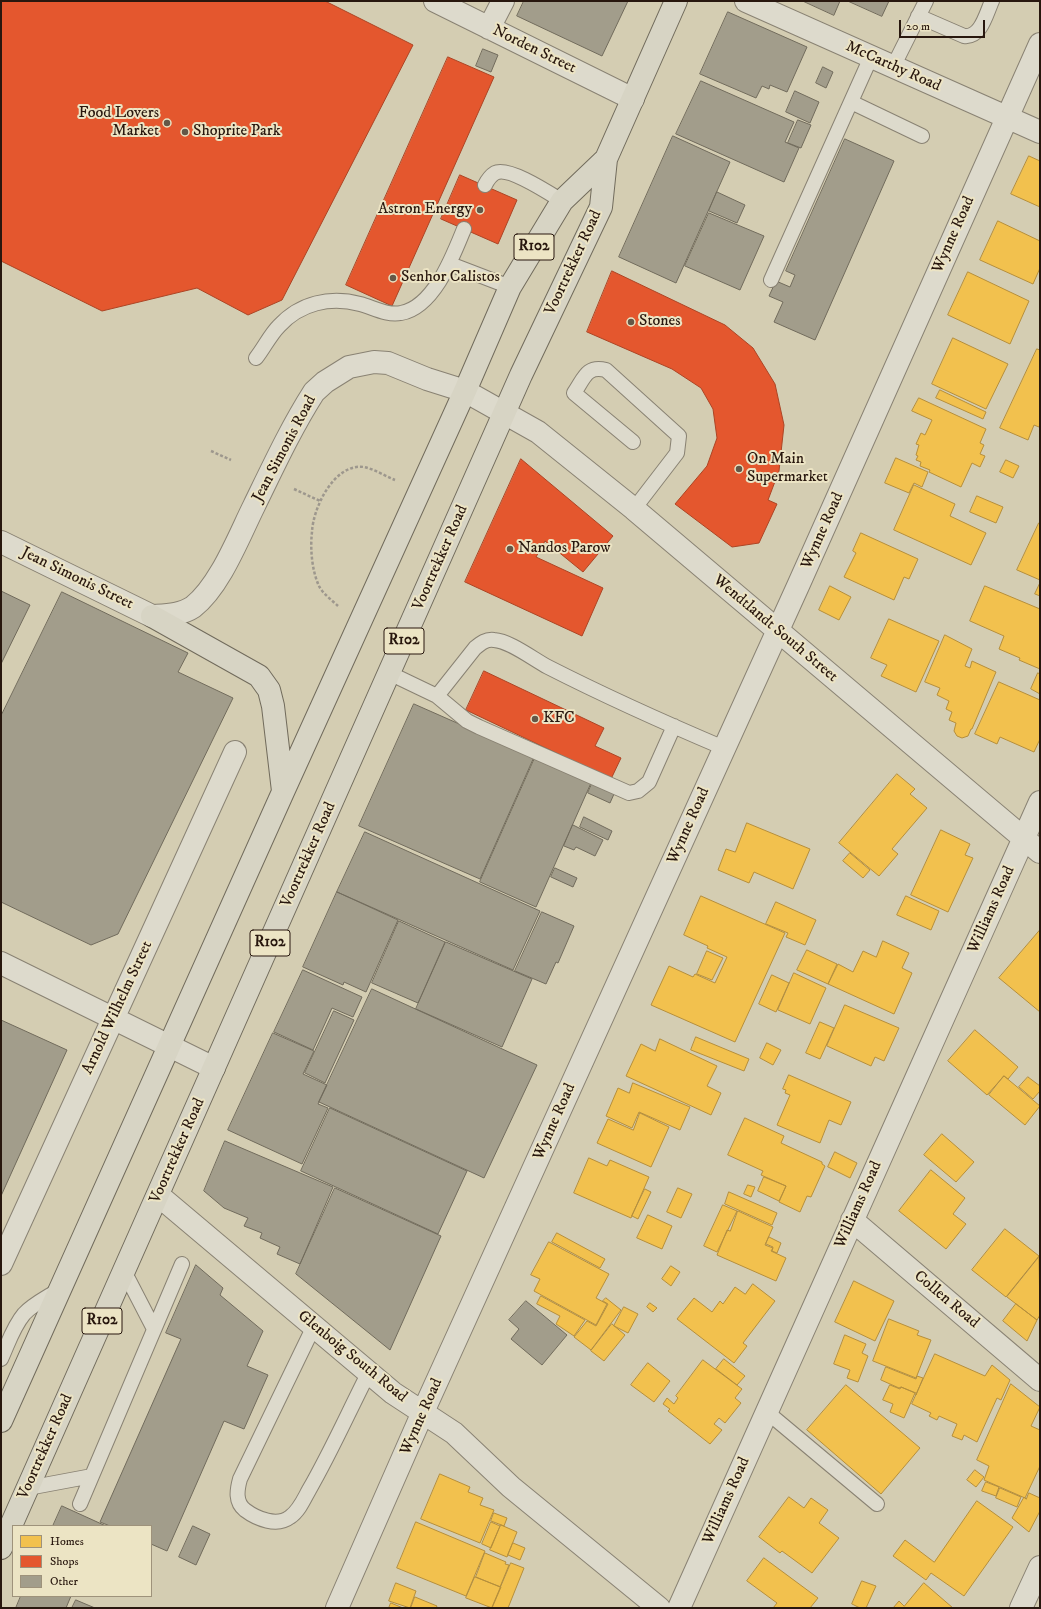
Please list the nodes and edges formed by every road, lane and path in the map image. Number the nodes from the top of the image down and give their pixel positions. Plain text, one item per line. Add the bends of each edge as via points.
1 (435, 1) edge
2 (503, 1) edge
3 (676, 1) edge
4 (746, 1) edge
5 (926, 1) edge
6 (992, 1) edge
7 (918, 16) junction
8 (489, 28) junction
9 (1040, 44) edge
10 (871, 58) junction
11 (893, 67) junction
12 (633, 99) junction
13 (851, 102) junction
14 (1007, 117) junction
15 (1040, 132) edge
16 (922, 136) dead end
17 (606, 159) junction
18 (484, 185) dead end
19 (562, 201) junction
20 (464, 229) dead end
21 (450, 264) junction
22 (771, 280) dead end
23 (510, 287) junction
24 (256, 358) dead end
25 (465, 391) junction
26 (505, 413) junction
27 (633, 442) dead end
28 (211, 451) dead end
29 (231, 460) dead end
30 (395, 480) dead end
31 (294, 489) dead end
32 (320, 501) junction
33 (634, 509) junction
34 (1, 542) edge
35 (338, 607) dead end
36 (152, 616) junction
37 (777, 631) junction
38 (389, 673) junction
39 (437, 696) junction
40 (674, 726) junction
41 (724, 748) junction
42 (235, 752) dead end
43 (283, 792) junction
44 (1040, 802) edge
45 (1032, 846) edge
46 (1, 963) edge
47 (114, 1019) junction
48 (169, 1046) junction
49 (214, 1068) junction
50 (158, 1195) junction
51 (852, 1220) junction
52 (3, 1254) edge
53 (182, 1264) dead end
54 (124, 1272) junction
55 (61, 1288) junction
56 (314, 1326) junction
57 (154, 1329) junction
58 (1, 1359) edge
59 (369, 1372) junction
60 (1040, 1380) edge
61 (423, 1412) junction
62 (767, 1412) junction
63 (1, 1421) edge
64 (92, 1476) junction
65 (28, 1488) junction
66 (80, 1504) dead end
67 (877, 1504) dead end
68 (1, 1548) edge
69 (1040, 1567) edge
70 (336, 1608) edge
71 (659, 1608) edge
72 (679, 1608) edge
73 (1022, 1608) edge

1 - 8 street, Norden Street
2 - 8 street
3 - 12 main road, Voortrekker Road / R102
4 - 10 street, McCarthy Road
5 - 7 lane
6 - 7 lane via 977,32 971,36 964,36
7 - 11 lane
8 - 12 street, Norden Street
9 - 14 street, Wynne Road
10 - 11 street, McCarthy Road
10 - 13 lane
11 - 14 street, McCarthy Road
12 - 17 main road, Voortrekker Road / R102
13 - 16 lane
13 - 22 lane
14 - 15 street, McCarthy Road
14 - 37 street, Wynne Road
17 - 19 main road, Voortrekker Road / R102
17 - 26 main road, Voortrekker Road / R102 via 601,207
18 - 19 lane via 496,173 503,171
19 - 23 main road, Voortrekker Road / R102
20 - 21 lane
21 - 23 lane
21 - 24 lane via 432,292 402,313 392,314 335,300 308,306 279,326
23 - 25 main road, Voortrekker Road / R102
25 - 26 street, Jean Simonis Road
25 - 36 street, Jean Simonis Road via 388,363 374,362 349,367 325,382 314,392 299,417 226,564 203,597 179,614
25 - 43 main road, Voortrekker Road / R102
26 - 33 street, Wendtlandt South Street via 538,432
26 - 38 main road, Voortrekker Road / R102
27 - 33 lane via 574,393 589,370 596,367 606,370 679,436 677,453
28 - 29 path
30 - 32 path via 363,467 344,470 331,483
31 - 32 path
32 - 35 path via 312,531 312,558 320,587
33 - 37 street, Wendtlandt South Street
34 - 36 street, Jean Simonis Street
36 - 43 main road via 259,676 269,690 273,706
37 - 41 street, Wynne Road
37 - 45 street, Wendtlandt South Street
38 - 39 lane
38 - 49 main road, Voortrekker Road / R102
39 - 40 lane via 475,648 493,639
39 - 40 lane via 467,721 630,793 638,791 649,782
40 - 41 lane
41 - 61 street, Wynne Road
42 - 47 street, Arnold Wilhelm Street
43 - 48 main road, Voortrekker Road / R102
44 - 45 street, Williams Road
45 - 51 street, Williams Road
46 - 47 street
47 - 48 street
47 - 52 street, Arnold Wilhelm Street
48 - 49 street
48 - 55 main road, Voortrekker Road / R102
49 - 50 main road, Voortrekker Road / R102
50 - 54 main road, Voortrekker Road / R102
50 - 56 street, Glenboig South Road
51 - 60 street, Collen Road
51 - 62 street, Williams Road
53 - 57 lane
54 - 57 lane
54 - 65 main road, Voortrekker Road / R102
55 - 58 lane via 24,1315 15,1327
55 - 63 main road, Voortrekker Road / R102
56 - 59 street, Glenboig South Road
56 - 59 lane via 240,1479 236,1493 242,1507 262,1520 280,1522 290,1518 318,1475
57 - 64 lane
59 - 61 street, Glenboig South Road via 393,1393
61 - 70 street, Wynne Road
61 - 71 street, Glenboig South Road via 454,1433 510,1487
62 - 67 lane
62 - 72 street, Williams Road
64 - 65 lane
64 - 66 lane
65 - 68 main road, Voortrekker Road / R102
69 - 73 street

